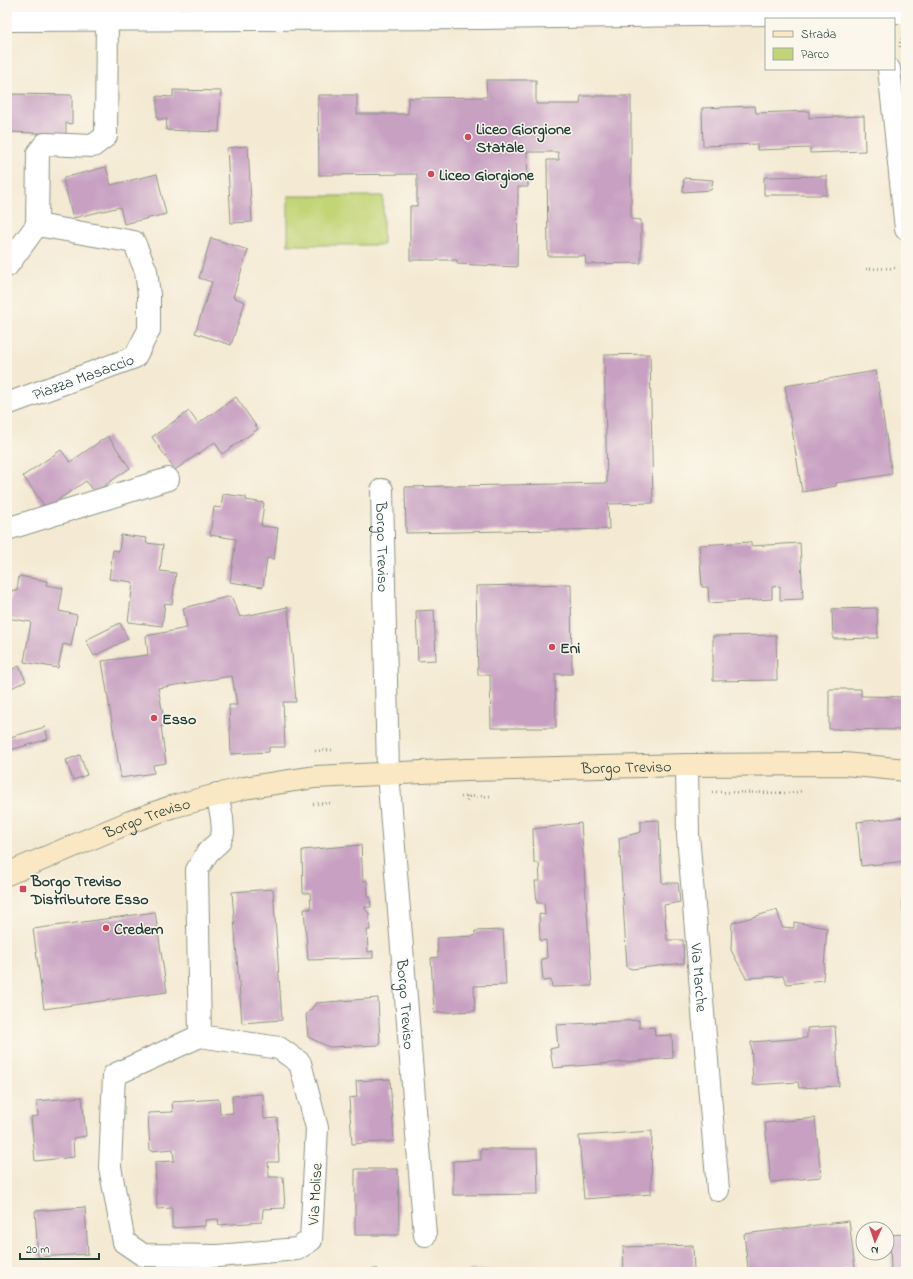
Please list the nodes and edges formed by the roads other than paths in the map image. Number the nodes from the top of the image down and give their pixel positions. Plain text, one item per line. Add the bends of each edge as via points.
1 (560, 11) edge
2 (893, 14) edge
3 (107, 19) junction
4 (7, 20) edge
5 (889, 70) edge
6 (37, 225) junction
7 (906, 229) edge
8 (7, 266) edge
9 (7, 404) edge
10 (168, 478) dead end
11 (382, 490) dead end
12 (7, 529) edge
13 (906, 758) edge
14 (687, 765) junction
15 (864, 765) junction
16 (906, 770) edge
17 (388, 772) junction
18 (217, 794) junction
19 (7, 874) edge
20 (200, 1036) junction
21 (718, 1190) dead end
22 (425, 1235) dead end

1 - 2 street
1 - 3 street via 481,18
3 - 4 street
3 - 6 street via 106,136 93,146 45,144 38,152
5 - 7 street
6 - 8 street
6 - 9 street, Piazza Masaccio via 134,242 146,271 149,330 135,357
10 - 12 street
11 - 17 street, Borgo Treviso
13 - 15 street, Borgo Treviso
14 - 15 street, Borgo Treviso
14 - 17 street, Borgo Treviso
14 - 21 street, Via Marche via 688,835
15 - 16 street, Borgo Treviso
17 - 18 street, Borgo Treviso via 285,781
17 - 22 street, Borgo Treviso
18 - 19 street, Borgo Treviso via 130,822
18 - 20 street via 223,833 197,870
20 - 20 street, Via Molise via 279,1048 300,1063 317,1128 311,1240 297,1249 218,1256 143,1255 124,1242 110,1167 114,1075

